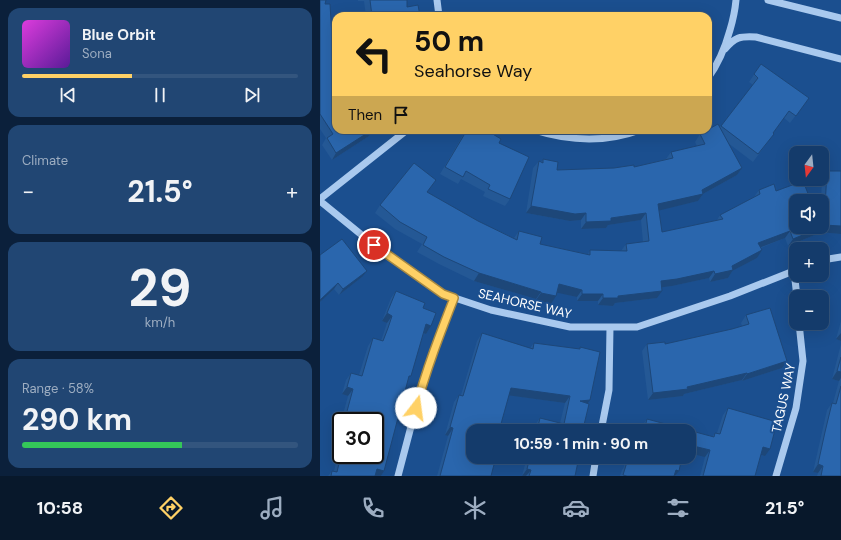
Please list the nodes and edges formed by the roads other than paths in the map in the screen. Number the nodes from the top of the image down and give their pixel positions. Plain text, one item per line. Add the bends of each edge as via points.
1 (437, 0) edge
2 (736, 0) edge
3 (768, 0) edge
4 (438, 12) edge
5 (841, 18) edge
6 (725, 49) junction
7 (841, 59) edge
8 (712, 72) edge
9 (402, 134) edge
10 (548, 134) edge
11 (626, 134) edge
12 (320, 200) edge
13 (841, 257) edge
14 (829, 259) edge
15 (789, 272) edge
16 (454, 298) junction
17 (610, 327) junction
18 (801, 330) edge
19 (602, 424) edge
20 (595, 464) edge
21 (398, 476) edge
22 (593, 476) edge
23 (776, 476) edge

1 - 4 street
2 - 6 street
3 - 5 street
6 - 7 street via 732,40 756,37
6 - 8 street
9 - 12 street
10 - 11 street via 578,140
12 - 16 street, SEAHORSE WAY via 374,245 443,294
13 - 14 street
15 - 17 street, SEAHORSE WAY via 730,296 637,327
16 - 17 street, SEAHORSE WAY via 491,310 570,327
16 - 21 street via 423,381
17 - 19 street via 609,390
18 - 23 street, TAGUS WAY via 804,361 796,408
20 - 22 street

